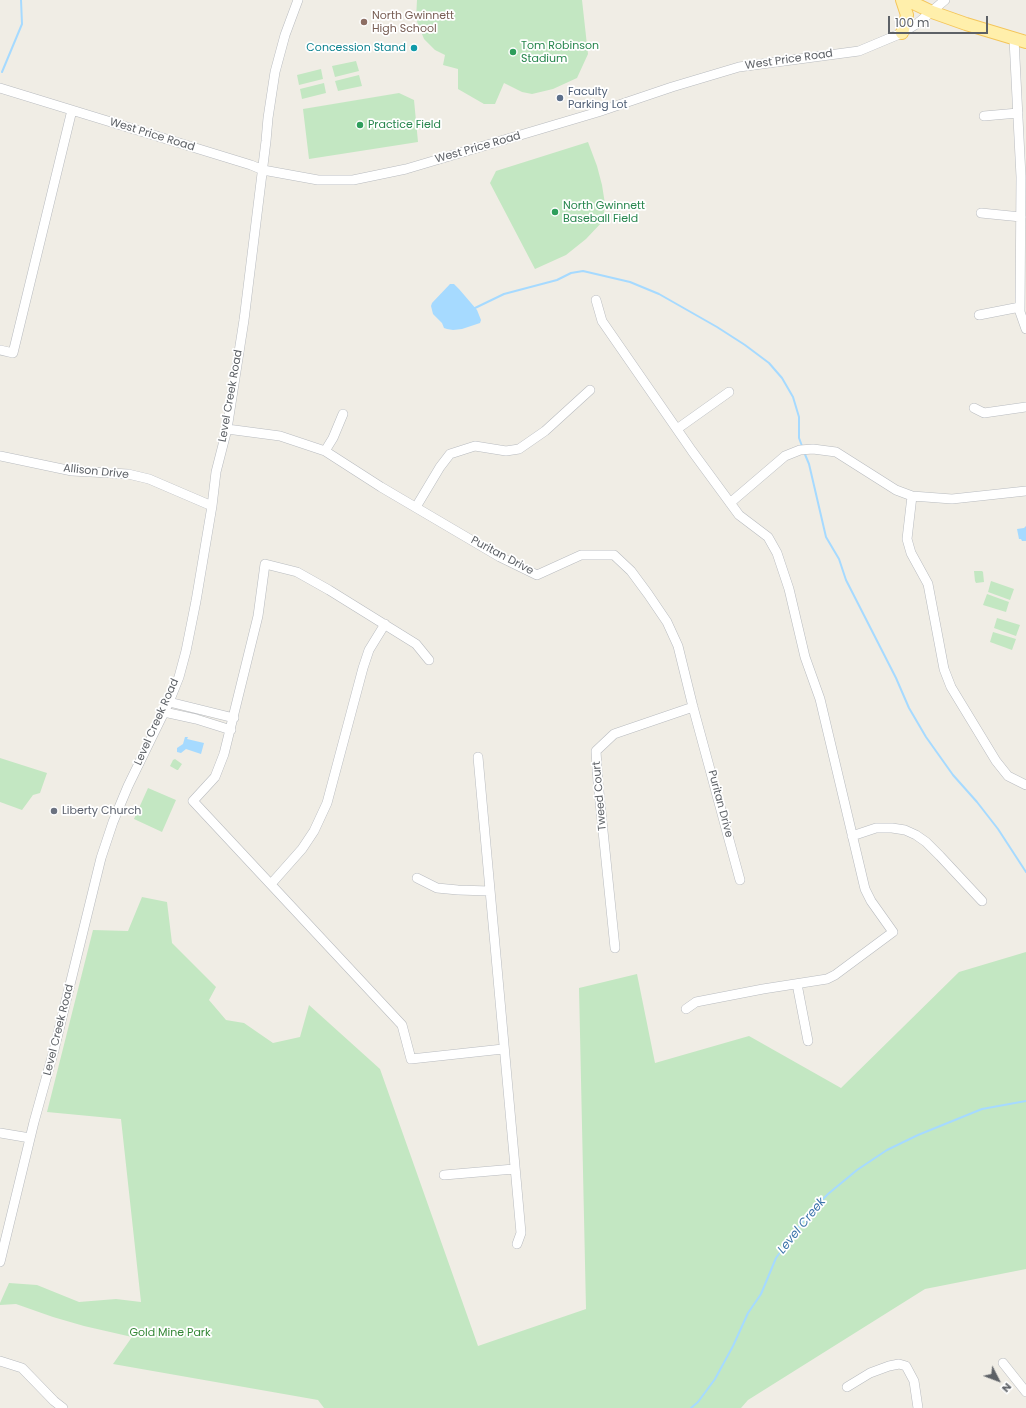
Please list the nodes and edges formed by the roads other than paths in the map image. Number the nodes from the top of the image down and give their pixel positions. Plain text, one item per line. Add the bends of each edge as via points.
1 (298, 0) edge
2 (902, 0) edge
3 (907, 0) edge
4 (945, 0) edge
5 (932, 12) junction
6 (902, 33) junction
7 (1014, 39) junction
8 (1026, 42) edge
9 (0, 88) edge
10 (72, 110) junction
11 (1018, 113) junction
12 (984, 116) dead end
13 (263, 170) junction
14 (981, 213) dead end
15 (1021, 217) junction
16 (596, 300) dead end
17 (1020, 307) junction
18 (979, 315) dead end
19 (1026, 329) edge
20 (0, 350) edge
21 (590, 390) dead end
22 (729, 392) dead end
23 (1026, 407) edge
24 (974, 408) dead end
25 (343, 414) dead end
26 (227, 428) junction
27 (677, 429) junction
28 (325, 451) junction
29 (0, 456) edge
30 (1026, 491) edge
31 (912, 496) junction
32 (730, 503) junction
33 (212, 506) junction
34 (416, 507) junction
35 (385, 624) junction
36 (429, 660) dead end
37 (169, 702) junction
38 (693, 708) junction
39 (164, 712) junction
40 (234, 718) junction
41 (231, 730) junction
42 (478, 757) dead end
43 (1026, 785) edge
44 (852, 836) junction
45 (417, 878) dead end
46 (740, 880) dead end
47 (271, 884) junction
48 (489, 891) junction
49 (982, 901) dead end
50 (615, 948) dead end
51 (797, 984) junction
52 (686, 1009) dead end
53 (808, 1041) dead end
54 (504, 1048) junction
55 (0, 1133) edge
56 (30, 1138) junction
57 (514, 1169) junction
58 (444, 1175) dead end
59 (517, 1244) dead end
60 (0, 1262) edge
61 (0, 1361) edge
62 (1003, 1363) dead end
63 (847, 1387) dead end
64 (1026, 1392) edge
65 (63, 1408) edge
66 (918, 1408) edge

1 - 13 street, Level Creek Road via 275,72
2 - 6 main road via 907,15
3 - 5 main road
4 - 5 street, West Price Road
5 - 6 street, West Price Road
5 - 7 main road
6 - 13 street, West Price Road via 859,51 739,67 406,169 353,180 303,178
7 - 8 main road
7 - 11 street
9 - 10 street, West Price Road
10 - 13 street, West Price Road
10 - 20 street via 13,353
11 - 12 street
11 - 15 street
13 - 26 street, Level Creek Road
14 - 15 street
15 - 17 street
16 - 27 street via 602,321
17 - 18 street
17 - 19 street
21 - 34 street via 545,431 519,449 506,451 475,446 450,454
22 - 27 street
23 - 24 street via 984,412
25 - 28 street
26 - 28 street, Puritan Drive via 280,436
26 - 33 street, Level Creek Road via 216,472
27 - 32 street
28 - 34 street, Puritan Drive
29 - 33 street, Allison Drive via 72,471 128,474 149,479
30 - 31 street via 952,498
31 - 32 street via 896,490 836,452 813,449 800,450 784,456
31 - 43 street via 907,539 911,553 928,584 944,669 951,687 996,761 1008,776
32 - 44 street via 740,515 768,537 777,553 789,589 805,656 820,699
33 - 37 street, Level Creek Road via 186,651
34 - 38 street, Puritan Drive via 500,557 537,575 581,555 614,555 631,571 667,622 678,646
35 - 36 street via 416,644
35 - 40 street via 298,572 265,564 258,616
35 - 47 street via 368,650 364,662 328,803 314,831
37 - 39 street, Level Creek Road
37 - 40 street
38 - 46 street, Puritan Drive
38 - 50 street, Tweed Court via 614,734 596,751
39 - 41 street
39 - 56 street, Level Creek Road via 128,786 101,858
40 - 41 street
41 - 47 street via 215,777 193,801
42 - 48 street
44 - 49 street via 876,828 905,830 916,835 931,847
44 - 51 street via 871,901 893,932 835,975 815,982
45 - 48 street via 437,888
47 - 54 street via 402,1025 411,1059
48 - 54 street
51 - 52 street via 696,1002
51 - 53 street
54 - 57 street
55 - 56 street
56 - 60 street, Level Creek Road
57 - 58 street
57 - 59 street via 521,1233
61 - 65 street via 22,1368
62 - 64 street
63 - 66 street via 870,1373 889,1366 906,1366 914,1381

